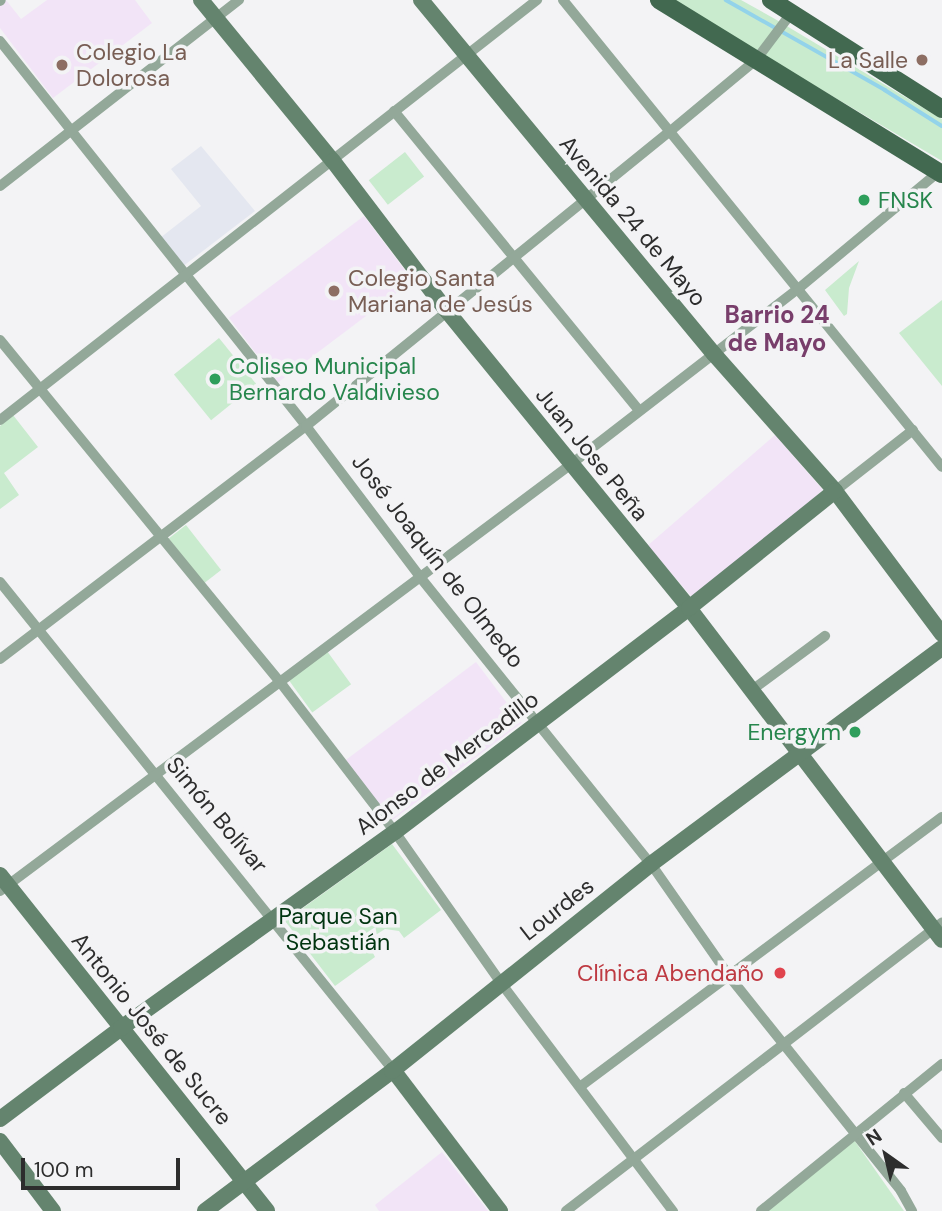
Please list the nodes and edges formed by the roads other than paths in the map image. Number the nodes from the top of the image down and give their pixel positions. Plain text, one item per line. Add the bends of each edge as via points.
1 (201, 0) edge
2 (239, 0) edge
3 (421, 0) edge
4 (537, 0) edge
5 (563, 0) edge
6 (659, 0) edge
7 (771, 0) edge
8 (790, 15) junction
9 (216, 17) junction
10 (0, 41) edge
11 (466, 56) junction
12 (759, 57) junction
13 (942, 108) edge
14 (394, 111) junction
15 (72, 130) junction
16 (668, 133) junction
17 (333, 161) junction
18 (941, 172) edge
19 (0, 186) edge
20 (586, 201) junction
21 (515, 256) junction
22 (184, 274) junction
23 (798, 289) junction
24 (447, 311) junction
25 (0, 340) edge
26 (714, 354) junction
27 (41, 387) junction
28 (639, 410) junction
29 (0, 420) edge
30 (306, 426) junction
31 (913, 430) junction
32 (570, 465) junction
33 (942, 467) edge
34 (835, 491) junction
35 (160, 537) junction
36 (420, 577) junction
37 (0, 582) edge
38 (689, 608) junction
39 (37, 630) junction
40 (942, 634) edge
41 (825, 636) dead end
42 (942, 648) edge
43 (0, 659) edge
44 (280, 682) junction
45 (752, 690) junction
46 (539, 722) junction
47 (798, 753) junction
48 (155, 775) junction
49 (942, 817) edge
50 (396, 832) junction
51 (884, 863) junction
52 (651, 864) junction
53 (3, 884) edge
54 (274, 920) junction
55 (939, 931) edge
56 (729, 976) junction
57 (501, 983) junction
58 (121, 1028) junction
59 (784, 1043) junction
60 (942, 1064) edge
61 (393, 1070) junction
62 (581, 1086) junction
63 (904, 1093) junction
64 (0, 1119) edge
65 (855, 1133) junction
66 (942, 1138) edge
67 (0, 1141) edge
68 (633, 1160) junction
69 (246, 1182) junction
70 (53, 1211) edge
71 (205, 1211) edge
72 (267, 1211) edge
73 (500, 1211) edge
74 (566, 1211) edge
75 (673, 1211) edge
76 (761, 1211) edge
77 (912, 1211) edge

1 - 9 street, Juan Jose Peña
2 - 9 street
3 - 11 street, Avenida 24 de Mayo
4 - 11 street
5 - 16 street
6 - 12 main road
7 - 8 main road
8 - 12 street
8 - 13 main road
9 - 15 street
9 - 17 street, Juan Jose Peña
10 - 15 street, José Joaquín de Olmedo
11 - 14 street
11 - 20 street, Avenida 24 de Mayo
12 - 16 street
12 - 18 main road
14 - 17 street
14 - 21 street
15 - 19 street
15 - 22 street, José Joaquín de Olmedo
16 - 20 street
16 - 23 street
17 - 22 street
17 - 24 street, Juan Jose Peña
18 - 23 street
20 - 21 street
20 - 26 street, Avenida 24 de Mayo
21 - 24 street
21 - 28 street
22 - 27 street
22 - 30 street, José Joaquín de Olmedo
23 - 26 street
23 - 31 street
24 - 30 street
24 - 32 street, Juan Jose Peña
25 - 27 street
26 - 28 street
26 - 34 street, Avenida 24 de Mayo
27 - 29 street
27 - 35 street
28 - 32 street
30 - 35 street
30 - 36 street, José Joaquín de Olmedo
31 - 33 street
31 - 34 street, Alonso de Mercadillo
32 - 36 street
32 - 38 street, Juan Jose Peña
34 - 38 street, Alonso de Mercadillo
34 - 40 street, Avenida 24 de Mayo
35 - 39 street
35 - 44 street
36 - 44 street
36 - 46 street, José Joaquín de Olmedo
37 - 39 street, Simón Bolívar
38 - 45 street, Juan Jose Peña
38 - 46 street, Alonso de Mercadillo
39 - 43 street
39 - 48 street, Simón Bolívar
41 - 45 street
42 - 47 street, Lourdes
44 - 48 street
44 - 50 street
45 - 47 street, Juan Jose Peña
46 - 50 street, Alonso de Mercadillo
46 - 52 street, José Joaquín de Olmedo
47 - 51 street, Juan Jose Peña
47 - 52 street, Lourdes
48 - 53 street
48 - 54 street, Simón Bolívar
49 - 51 street
50 - 54 street, Alonso de Mercadillo
50 - 57 street
51 - 55 street, Juan Jose Peña
51 - 56 street
52 - 56 street, José Joaquín de Olmedo
52 - 57 street, Lourdes
53 - 58 street, Antonio José de Sucre
54 - 58 street, Alonso de Mercadillo
54 - 61 street, Simón Bolívar
55 - 59 street
56 - 59 street, José Joaquín de Olmedo
56 - 62 street
57 - 61 street, Lourdes
57 - 62 street
58 - 64 street, Alonso de Mercadillo
58 - 69 street, Antonio José de Sucre
59 - 65 street, José Joaquín de Olmedo
59 - 68 street
60 - 63 street
61 - 69 street, Lourdes
61 - 73 street, Simón Bolívar
62 - 68 street
63 - 65 street
63 - 66 street
65 - 76 street
65 - 77 street, José Joaquín de Olmedo
67 - 70 street
68 - 74 street
68 - 75 street
69 - 71 street, Lourdes
69 - 72 street, Antonio José de Sucre

